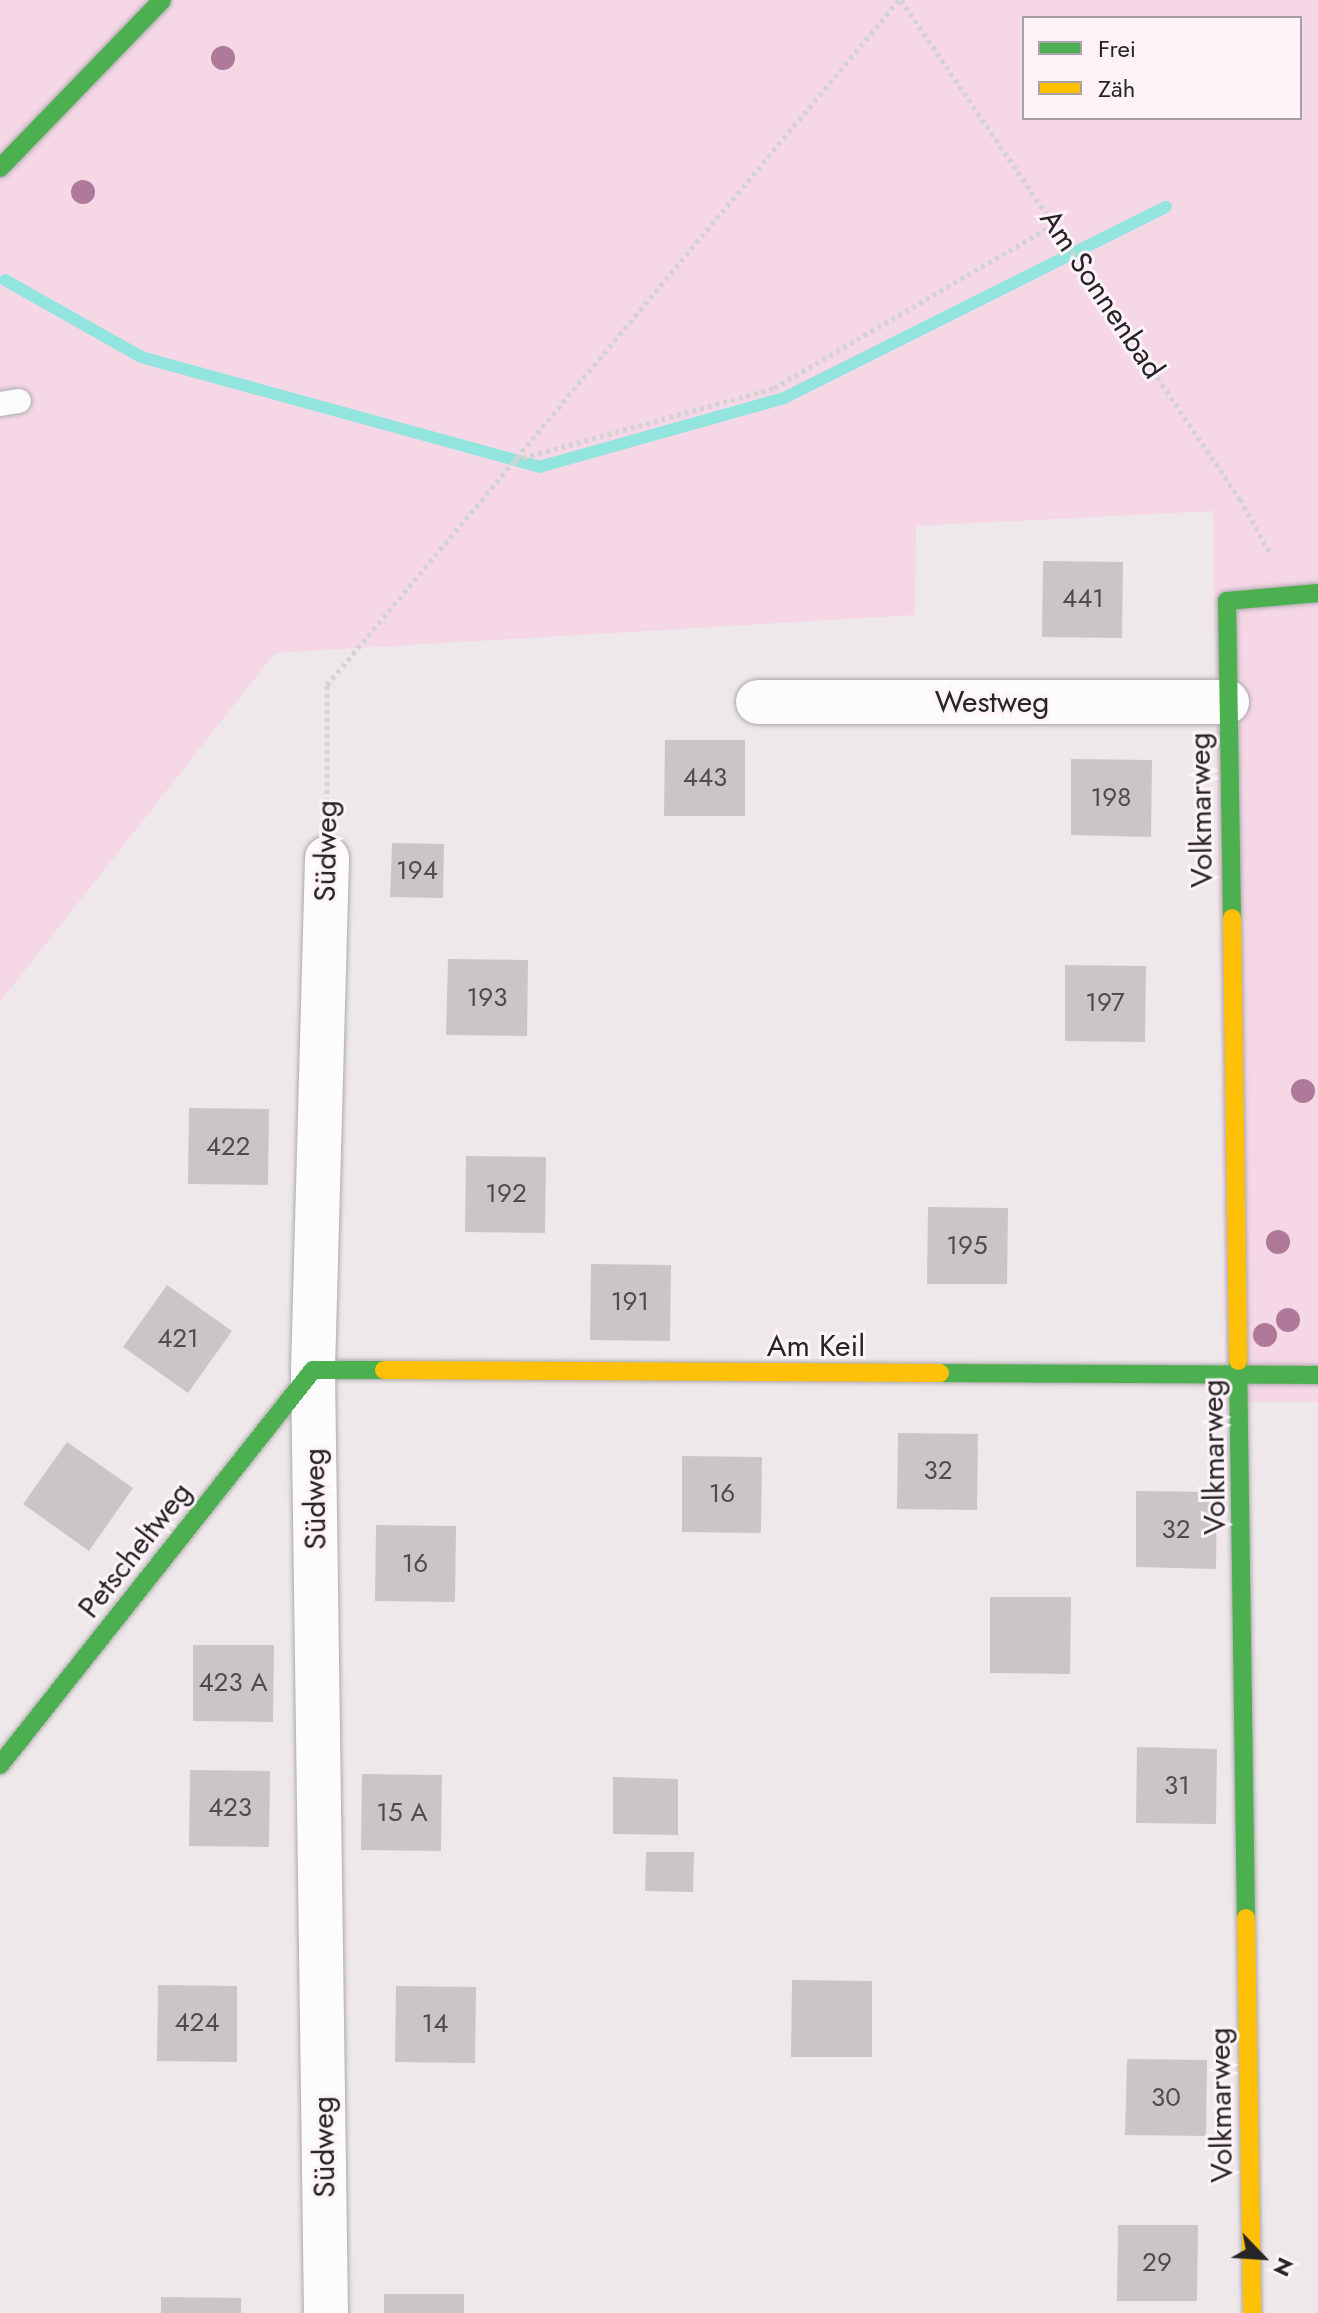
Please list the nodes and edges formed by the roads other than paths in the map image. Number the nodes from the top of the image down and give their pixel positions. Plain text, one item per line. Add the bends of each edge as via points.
1 (162, 0) edge
2 (0, 168) edge
3 (1318, 593) edge
4 (758, 702) dead end
5 (1227, 702) junction
6 (327, 858) road end
7 (313, 1370) junction
8 (1318, 1375) edge
9 (1241, 1376) junction
10 (0, 1765) edge
11 (326, 2313) edge
12 (1252, 2313) edge

1 - 2 street
3 - 5 street, Volkmarweg via 1227,601
4 - 5 street, Westweg
5 - 9 street, Volkmarweg
6 - 7 street, Südweg
7 - 9 street, Am Keil
7 - 10 street, Petscheltweg
7 - 11 street, Südweg
8 - 9 street, Am Keil
9 - 12 street, Volkmarweg

